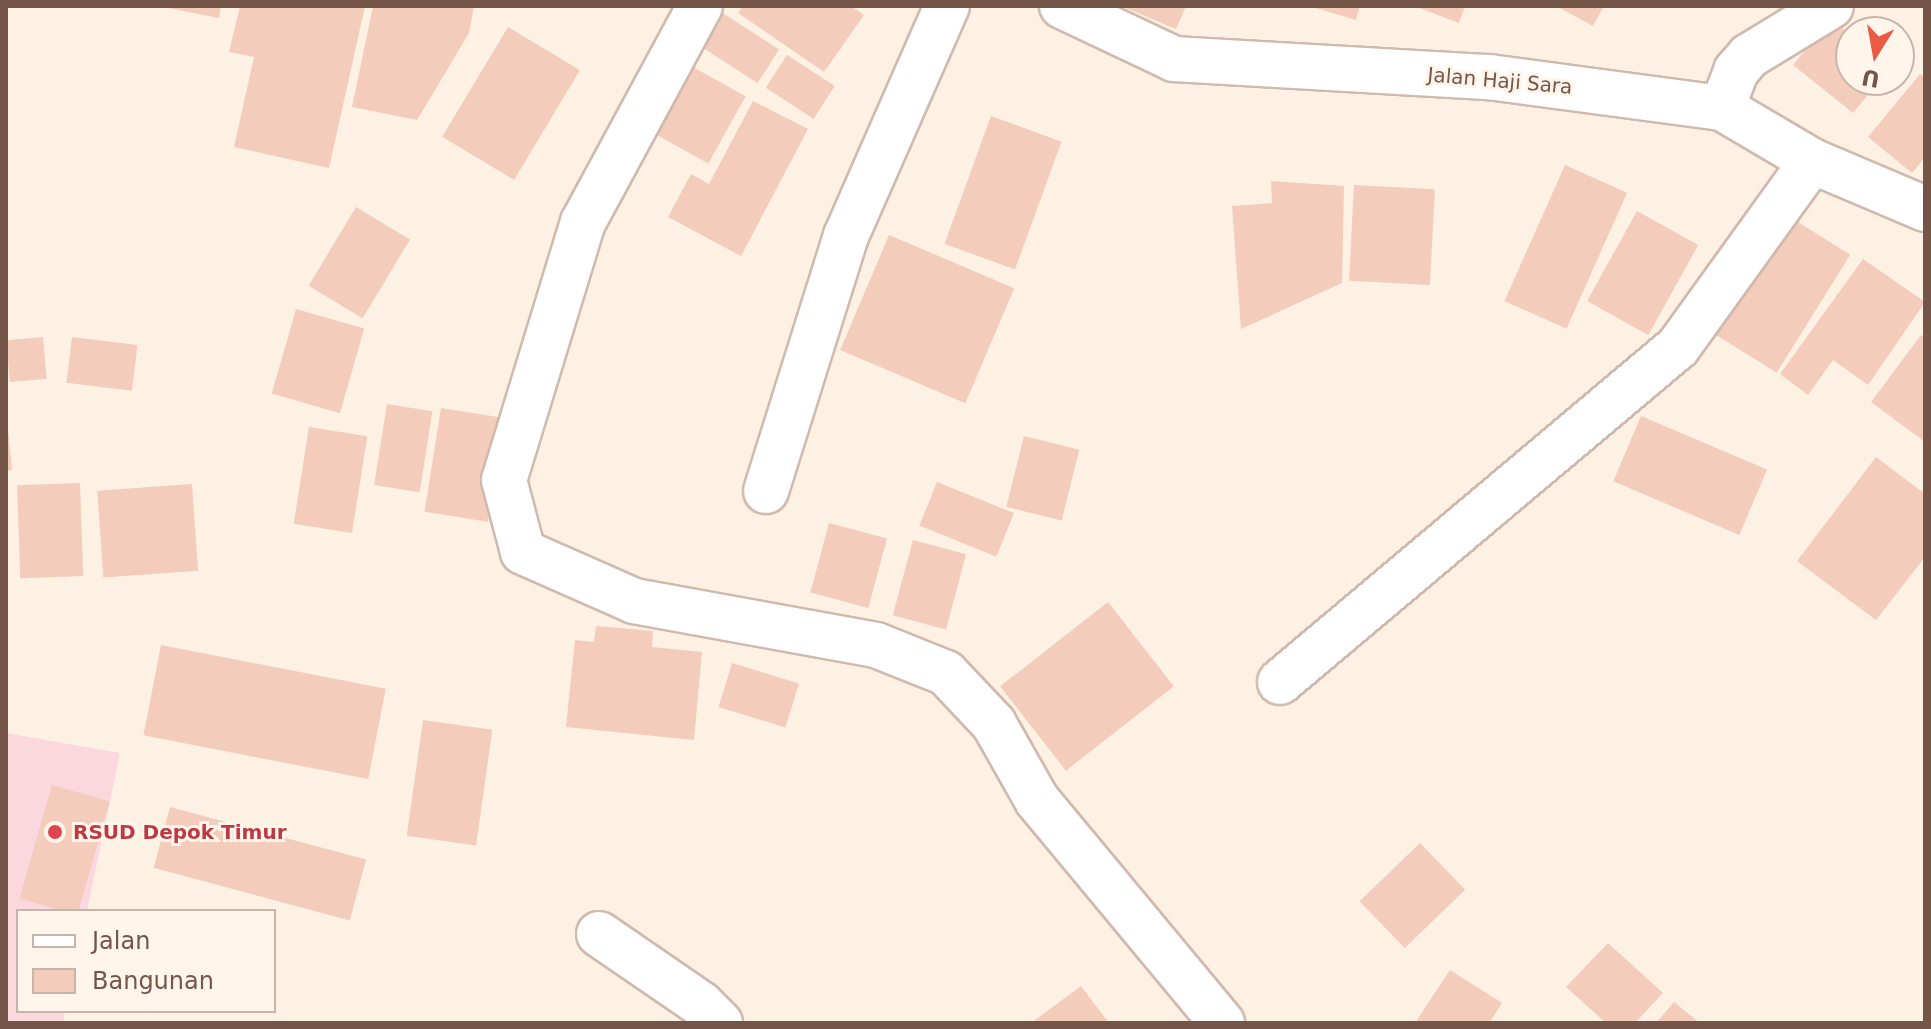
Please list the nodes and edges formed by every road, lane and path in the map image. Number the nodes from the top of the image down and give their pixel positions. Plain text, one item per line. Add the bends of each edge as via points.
1 (700, 6) edge
2 (947, 6) edge
3 (1062, 6) edge
4 (1831, 6) edge
5 (1722, 108) junction
6 (1812, 161) junction
7 (1925, 209) edge
8 (766, 491) dead end
9 (1280, 682) dead end
10 (599, 934) dead end
11 (720, 1023) edge
12 (1222, 1023) edge

1 - 12 street via 583,222 504,480 523,552 634,601 876,645 946,673 994,724 1037,800
2 - 8 street via 846,236
3 - 5 street, Jalan Haji Sara via 1174,59 1489,77
4 - 5 street via 1749,56 1736,71
5 - 6 street, Jalan Haji Sara
6 - 7 street, Jalan Haji Sara
6 - 9 street via 1678,347
10 - 11 street via 701,1004

